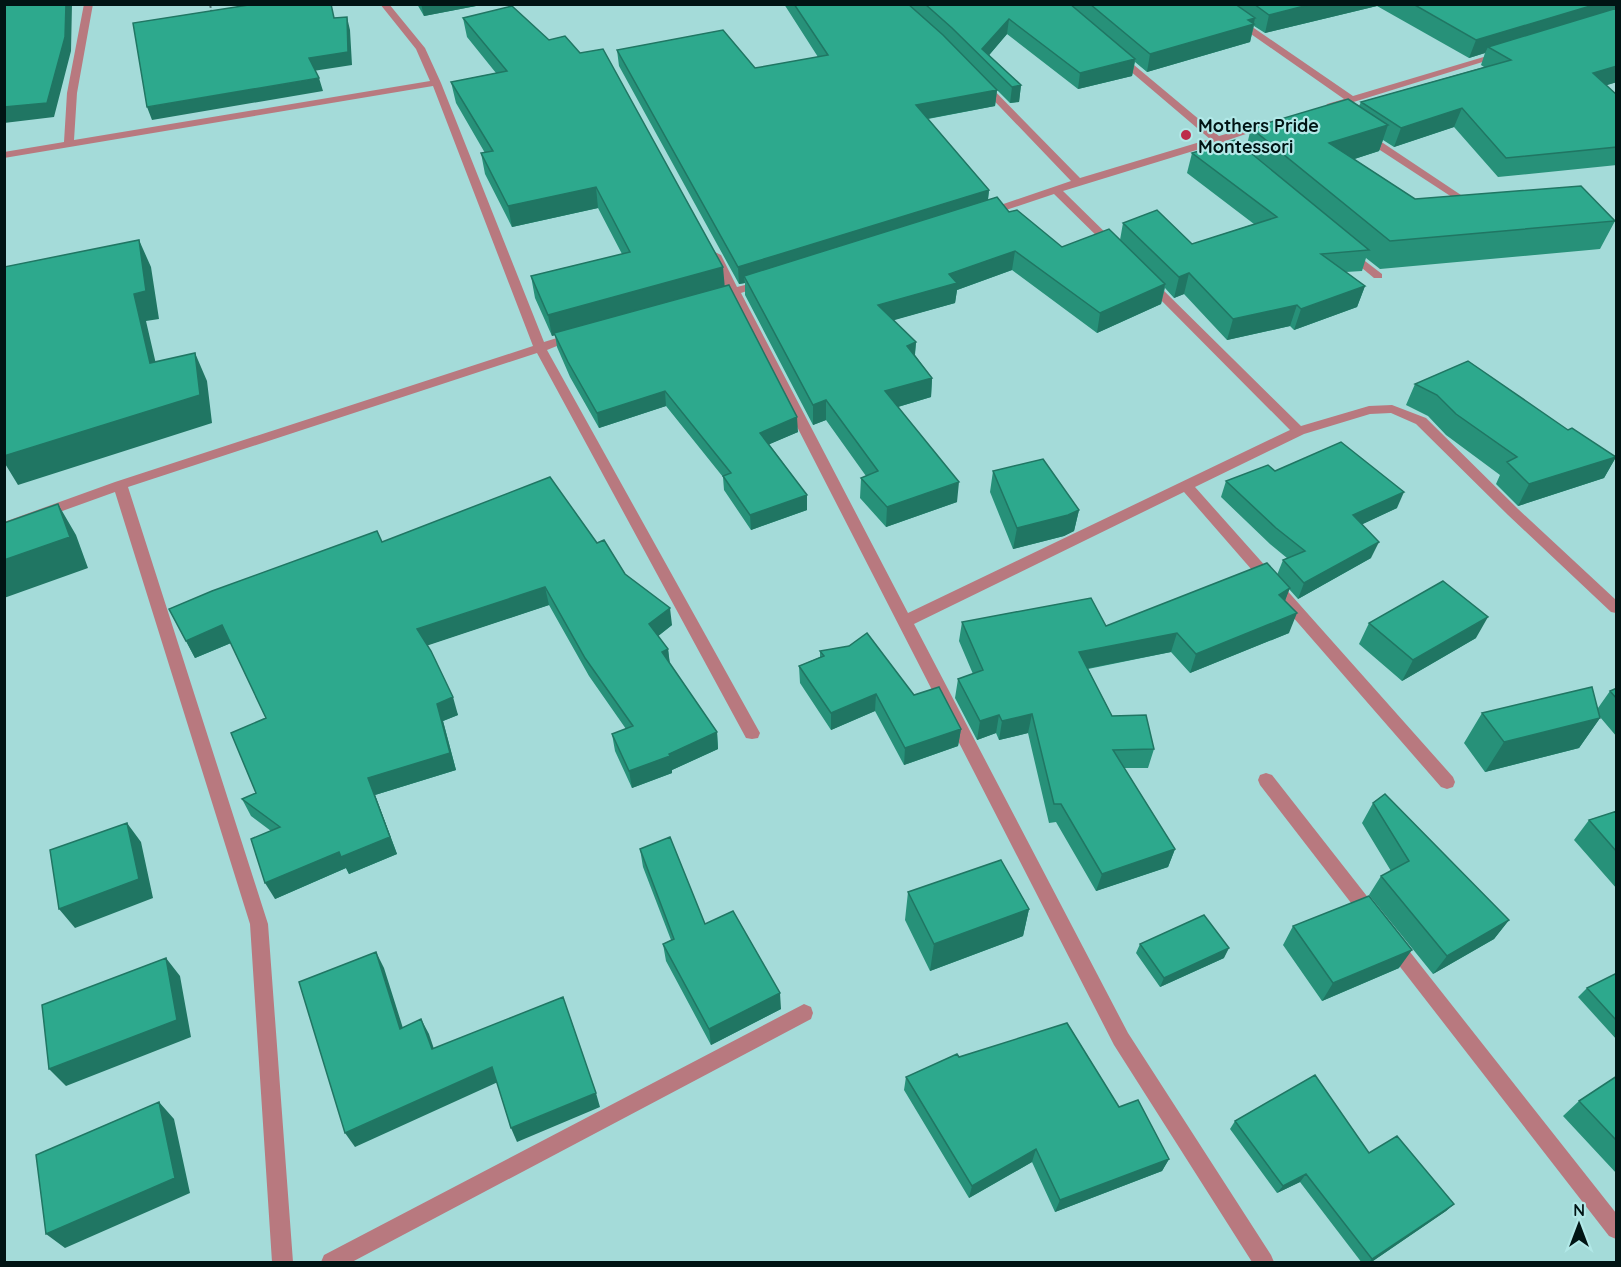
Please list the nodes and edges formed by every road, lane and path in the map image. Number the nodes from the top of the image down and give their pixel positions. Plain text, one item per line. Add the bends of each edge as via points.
1 (88, 4) edge
2 (210, 4) edge
3 (384, 4) edge
4 (1212, 4) edge
5 (212, 16) edge
6 (1517, 49) edge
7 (1110, 50) edge
8 (971, 72) edge
9 (436, 83) junction
10 (1352, 100) junction
11 (1329, 111) edge
12 (1281, 121) edge
13 (1353, 128) edge
14 (1222, 144) junction
15 (69, 145) junction
16 (4, 155) edge
17 (1078, 182) junction
18 (1057, 190) junction
19 (1462, 199) edge
20 (979, 215) edge
21 (707, 240) edge
22 (1342, 246) edge
23 (1124, 257) edge
24 (1140, 274) edge
25 (1378, 276) dead end
26 (779, 278) edge
27 (735, 292) junction
28 (700, 302) edge
29 (585, 334) edge
30 (539, 346) junction
31 (1299, 431) junction
32 (120, 485) junction
33 (1186, 485) junction
34 (6, 523) edge
35 (1617, 608) edge
36 (906, 621) junction
37 (752, 733) dead end
38 (1266, 780) dead end
39 (1447, 782) dead end
40 (804, 1013) dead end
41 (1617, 1229) edge
42 (283, 1263) edge
43 (331, 1263) edge
44 (1264, 1263) edge

1 - 15 street via 72,93
2 - 5 path
3 - 9 street via 420,48
4 - 10 street
6 - 10 street
7 - 14 street
8 - 17 street
9 - 15 street
9 - 30 street
10 - 11 street
12 - 14 street
13 - 19 street
14 - 17 street
15 - 16 street
17 - 18 street
18 - 20 street
18 - 23 street
21 - 27 street
22 - 25 street
24 - 31 street
26 - 27 street
27 - 28 street
27 - 36 street
29 - 30 street
30 - 32 street
30 - 37 street
31 - 33 street
31 - 35 street via 1369,410 1392,409 1421,421 1512,512
32 - 34 street
32 - 42 street via 259,924
33 - 36 street
33 - 39 street
36 - 44 street via 1121,1039
38 - 41 street
40 - 43 street

